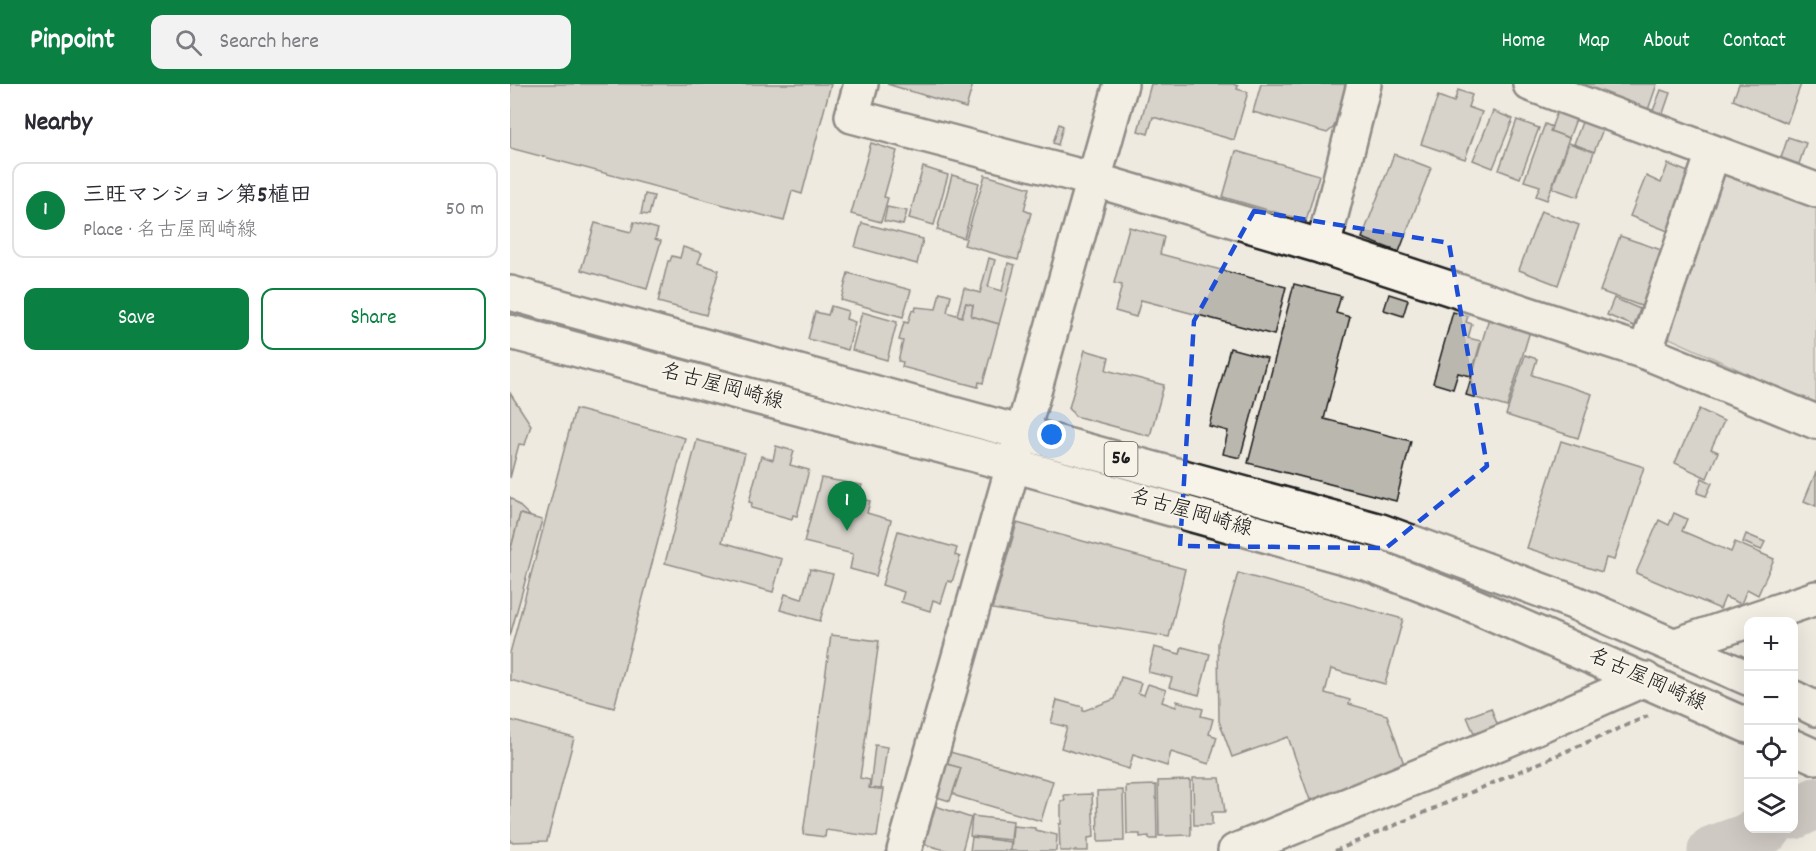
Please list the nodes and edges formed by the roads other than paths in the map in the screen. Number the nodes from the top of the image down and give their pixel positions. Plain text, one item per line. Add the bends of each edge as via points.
1 (861, 84) edge
2 (1121, 84) edge
3 (1364, 84) edge
4 (1530, 84) edge
5 (1713, 153) junction
6 (1095, 180) junction
7 (1816, 190) edge
8 (1323, 248) junction
9 (510, 293) edge
10 (510, 332) edge
11 (1645, 352) junction
12 (1816, 422) edge
13 (1023, 432) junction
14 (1014, 465) junction
15 (1816, 598) edge
16 (1676, 645) junction
17 (1734, 671) edge
18 (1645, 679) junction
19 (1798, 700) edge
20 (1816, 709) edge
21 (1747, 725) edge
22 (1798, 749) edge
23 (1816, 757) edge
24 (904, 851) edge
25 (1235, 851) edge

1 - 6 street via 852,116
2 - 6 street
3 - 8 street
4 - 5 street
5 - 7 street
5 - 11 street
6 - 8 street
6 - 13 street
8 - 11 street
9 - 13 street, 名古屋岡崎線 / 56
10 - 14 street, 名古屋岡崎線 / 56
11 - 12 street
13 - 14 street
13 - 16 street, 名古屋岡崎線 / 56 via 1382,531
14 - 18 street, 名古屋岡崎線 / 56 via 1369,564
14 - 24 street
15 - 16 street
16 - 17 street, 名古屋岡崎線 / 56
18 - 21 street, 名古屋岡崎線 / 56
18 - 25 street
19 - 20 street
22 - 23 street

